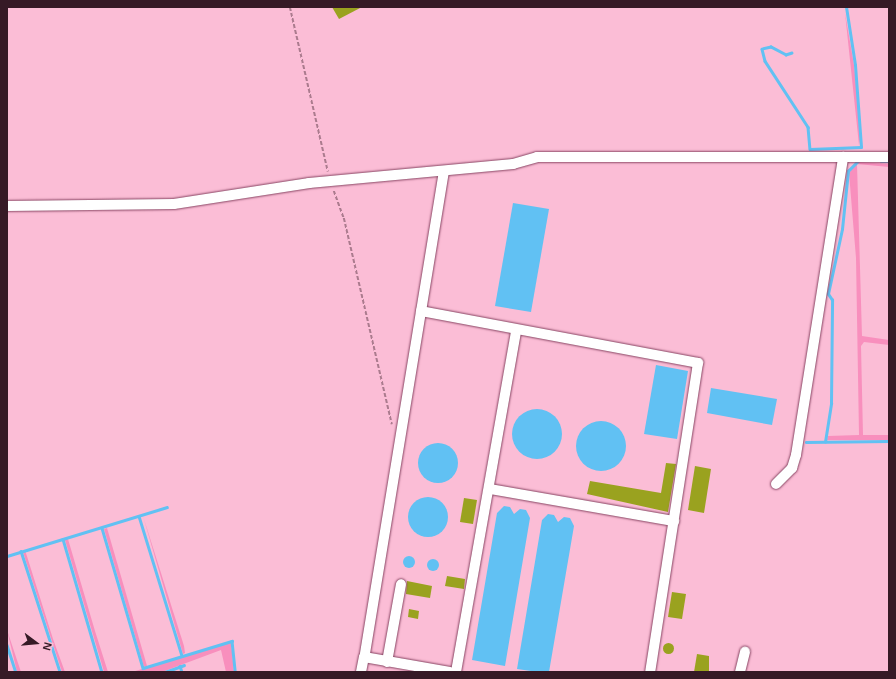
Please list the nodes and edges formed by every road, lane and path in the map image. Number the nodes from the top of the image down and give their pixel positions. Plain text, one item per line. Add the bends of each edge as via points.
1 (290, 7) edge
2 (843, 157) junction
3 (889, 157) edge
4 (444, 170) junction
5 (331, 181) junction
6 (7, 206) edge
7 (421, 311) junction
8 (516, 330) junction
9 (400, 444) junction
10 (776, 484) dead end
11 (490, 489) junction
12 (674, 521) junction
13 (400, 584) dead end
14 (745, 652) dead end
15 (364, 657) junction
16 (387, 662) junction
17 (361, 672) edge
18 (450, 672) edge
19 (456, 672) edge
20 (650, 672) edge
21 (740, 672) edge

1 - 5 path
2 - 3 street
2 - 4 street via 565,156
2 - 10 street via 796,455 792,468
4 - 5 street
4 - 7 street
5 - 6 street via 174,204
5 - 9 path via 344,218 361,302
7 - 8 street
7 - 9 street
8 - 11 street
8 - 12 street via 698,363
9 - 15 street
11 - 12 street
11 - 19 street
12 - 20 street
13 - 16 street
14 - 21 street
15 - 16 street
15 - 17 street
16 - 18 street

